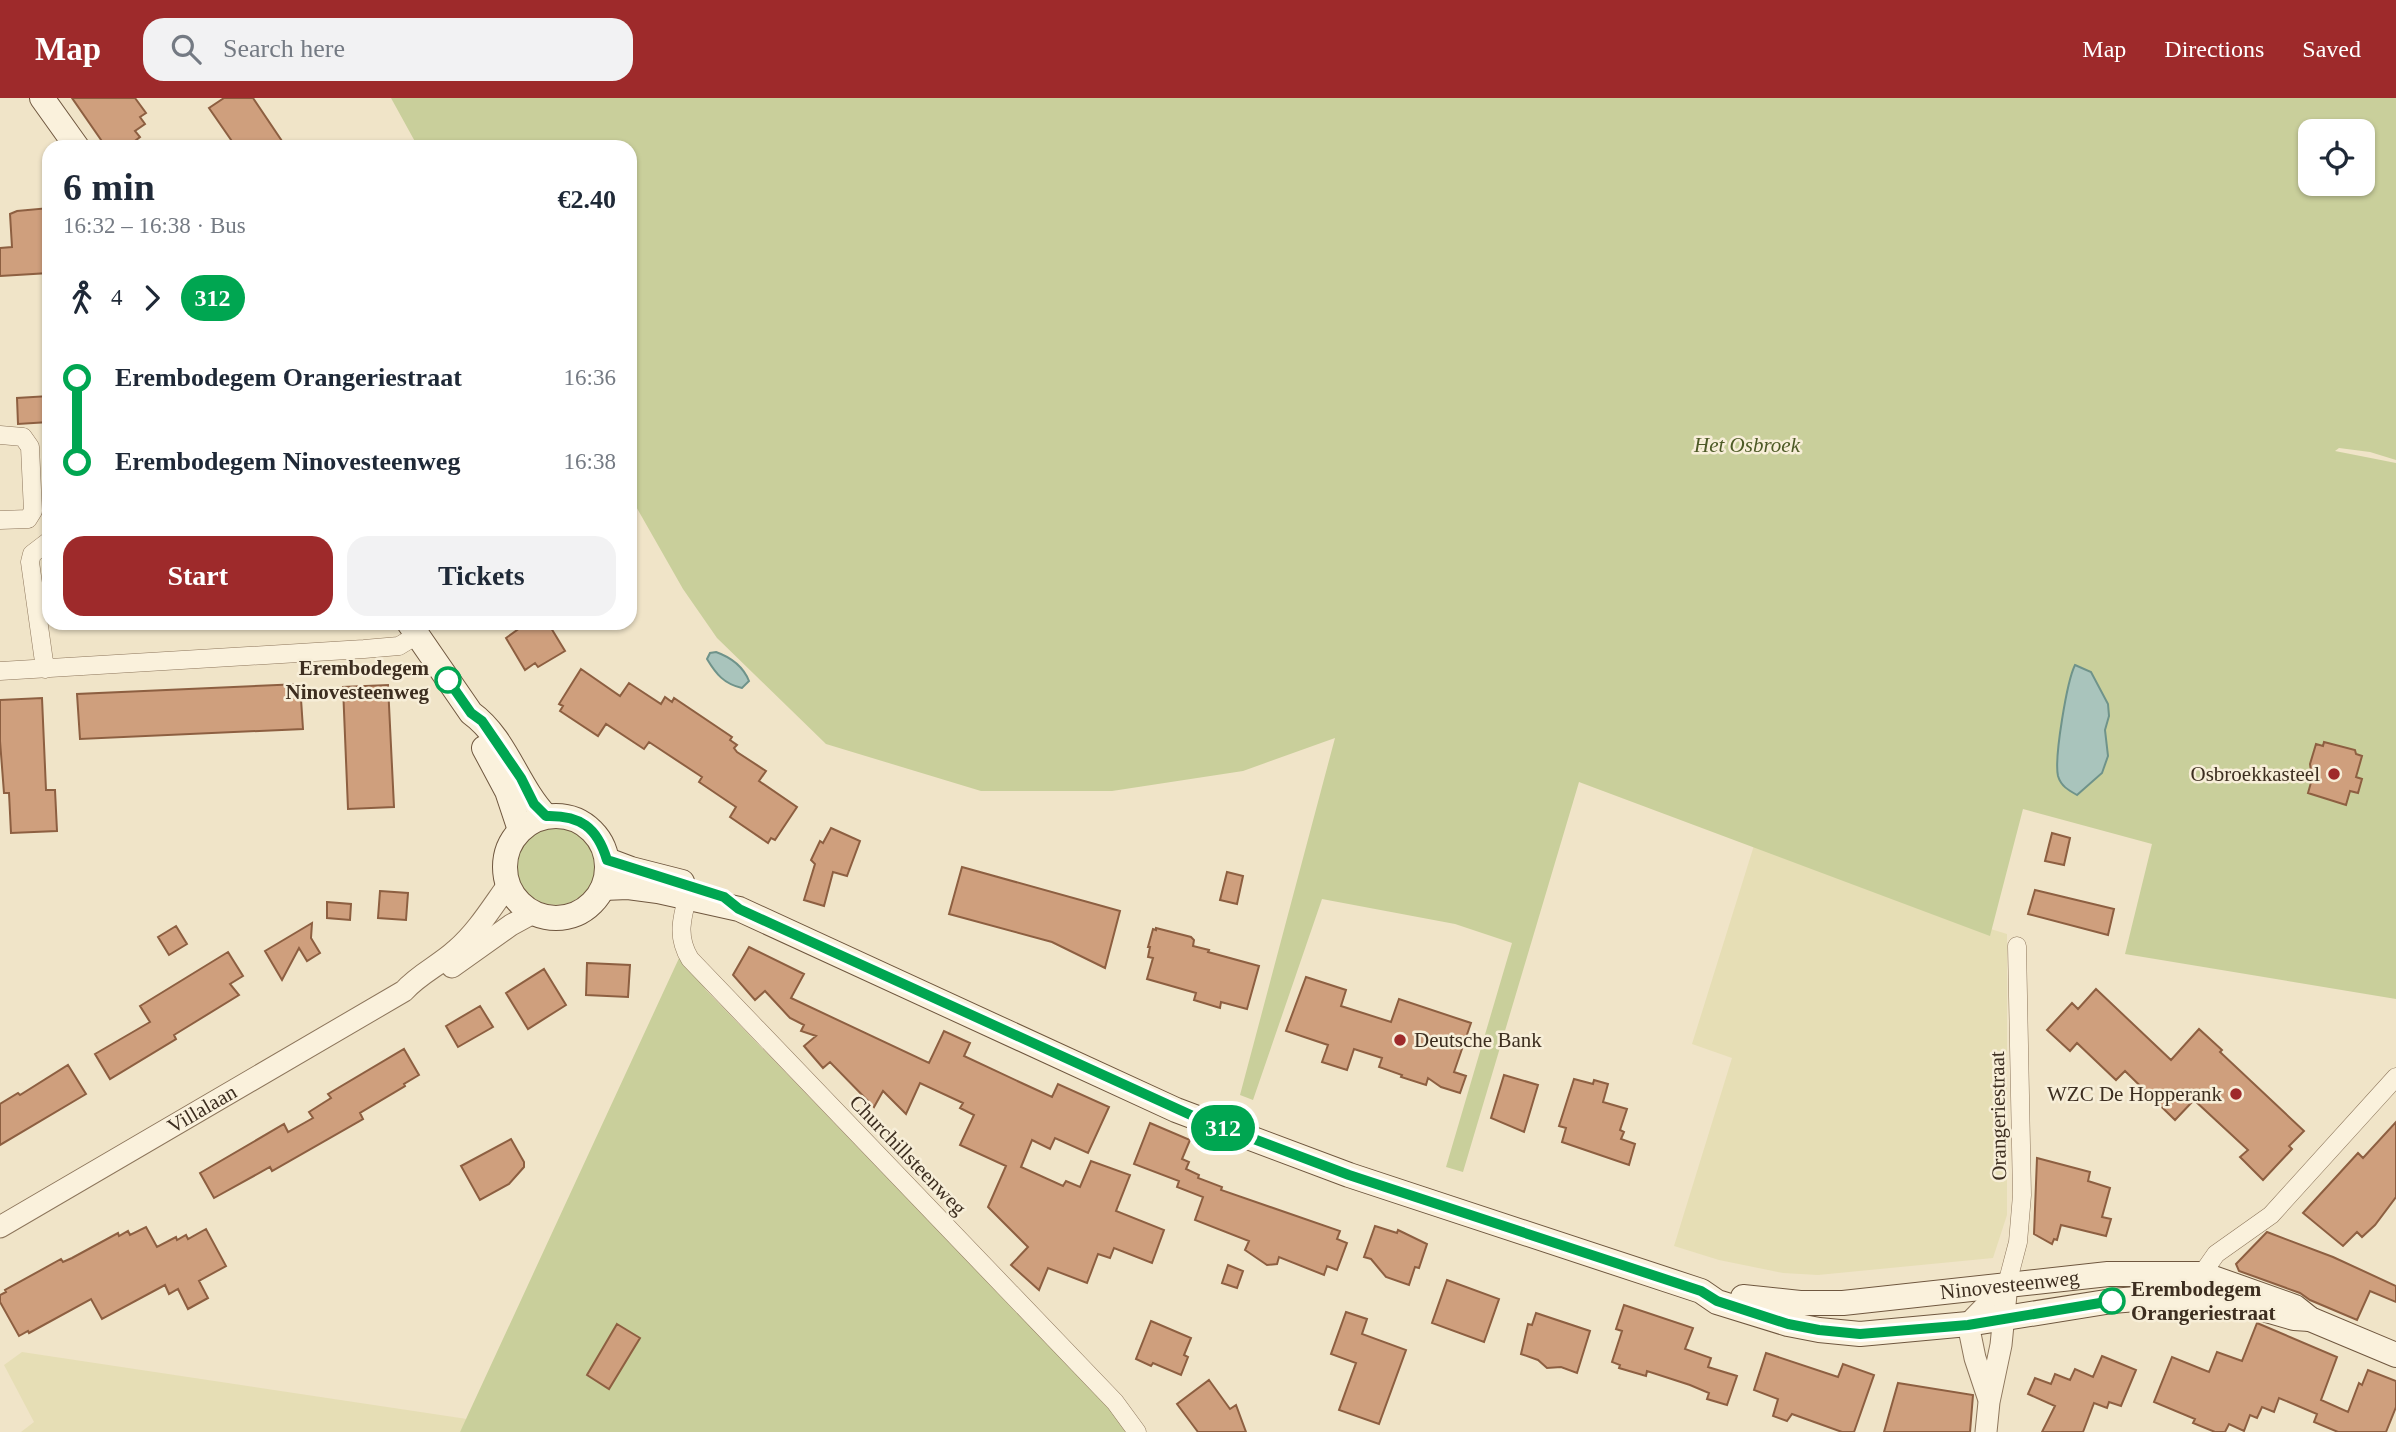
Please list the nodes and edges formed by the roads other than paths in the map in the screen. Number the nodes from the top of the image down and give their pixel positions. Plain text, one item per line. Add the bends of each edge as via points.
1 (43, 98) edge
2 (72, 140) edge
3 (0, 435) edge
4 (28, 519) junction
5 (0, 520) edge
6 (42, 538) edge
7 (42, 546) edge
8 (412, 630) edge
9 (414, 630) edge
10 (45, 668) junction
11 (0, 671) edge
12 (471, 713) junction
13 (546, 816) junction
14 (520, 830) junction
15 (607, 860) junction
16 (508, 885) junction
17 (603, 888) junction
18 (689, 890) junction
19 (533, 913) junction
20 (2017, 946) dead end
21 (458, 957) junction
22 (2396, 1077) edge
23 (0, 1227) edge
24 (2202, 1274) junction
25 (2007, 1284) junction
26 (1701, 1291) junction
27 (2003, 1319) junction
28 (2309, 1319) junction
29 (1968, 1325) junction
30 (2396, 1355) edge
31 (1989, 1402) junction
32 (1137, 1432) edge
33 (1986, 1432) edge

1 - 2 main road
3 - 4 street via 23,437 30,447 33,511
4 - 5 street
4 - 6 street
7 - 10 street via 30,562
8 - 10 street via 399,646
9 - 12 main road
10 - 11 street
12 - 13 main road via 482,721
12 - 14 main road via 472,727 507,792
13 - 14 main road
13 - 15 main road via 563,816 592,830
14 - 16 main road via 506,856
15 - 17 main road
15 - 18 main road, Ninovesteenweg
16 - 19 main road
16 - 21 street, Villalaan
17 - 18 main road, Ninovesteenweg
17 - 19 main road via 581,912 549,918
18 - 26 main road, Ninovesteenweg via 1176,1110 1349,1175
18 - 32 street, Churchillsteenweg via 681,933 690,960 1115,1402
19 - 21 street, Villalaan
20 - 25 street, Orangeriestraat via 2022,1195 2018,1242
21 - 23 street, Villalaan via 418,988 404,991
22 - 24 street via 2272,1215 2216,1254
24 - 25 main road, Ninovesteenweg via 2108,1274
24 - 28 main road, Ninovesteenweg via 2295,1307
25 - 26 main road, Ninovesteenweg via 1843,1303 1769,1301
25 - 27 street
25 - 29 street
26 - 29 main road, Ninovesteenweg via 1717,1301 1819,1330 1860,1334
27 - 28 main road, Ninovesteenweg via 2161,1297 2194,1297
27 - 29 main road, Ninovesteenweg
27 - 31 street
28 - 30 main road, Ninovesteenweg
29 - 31 street
31 - 33 street

